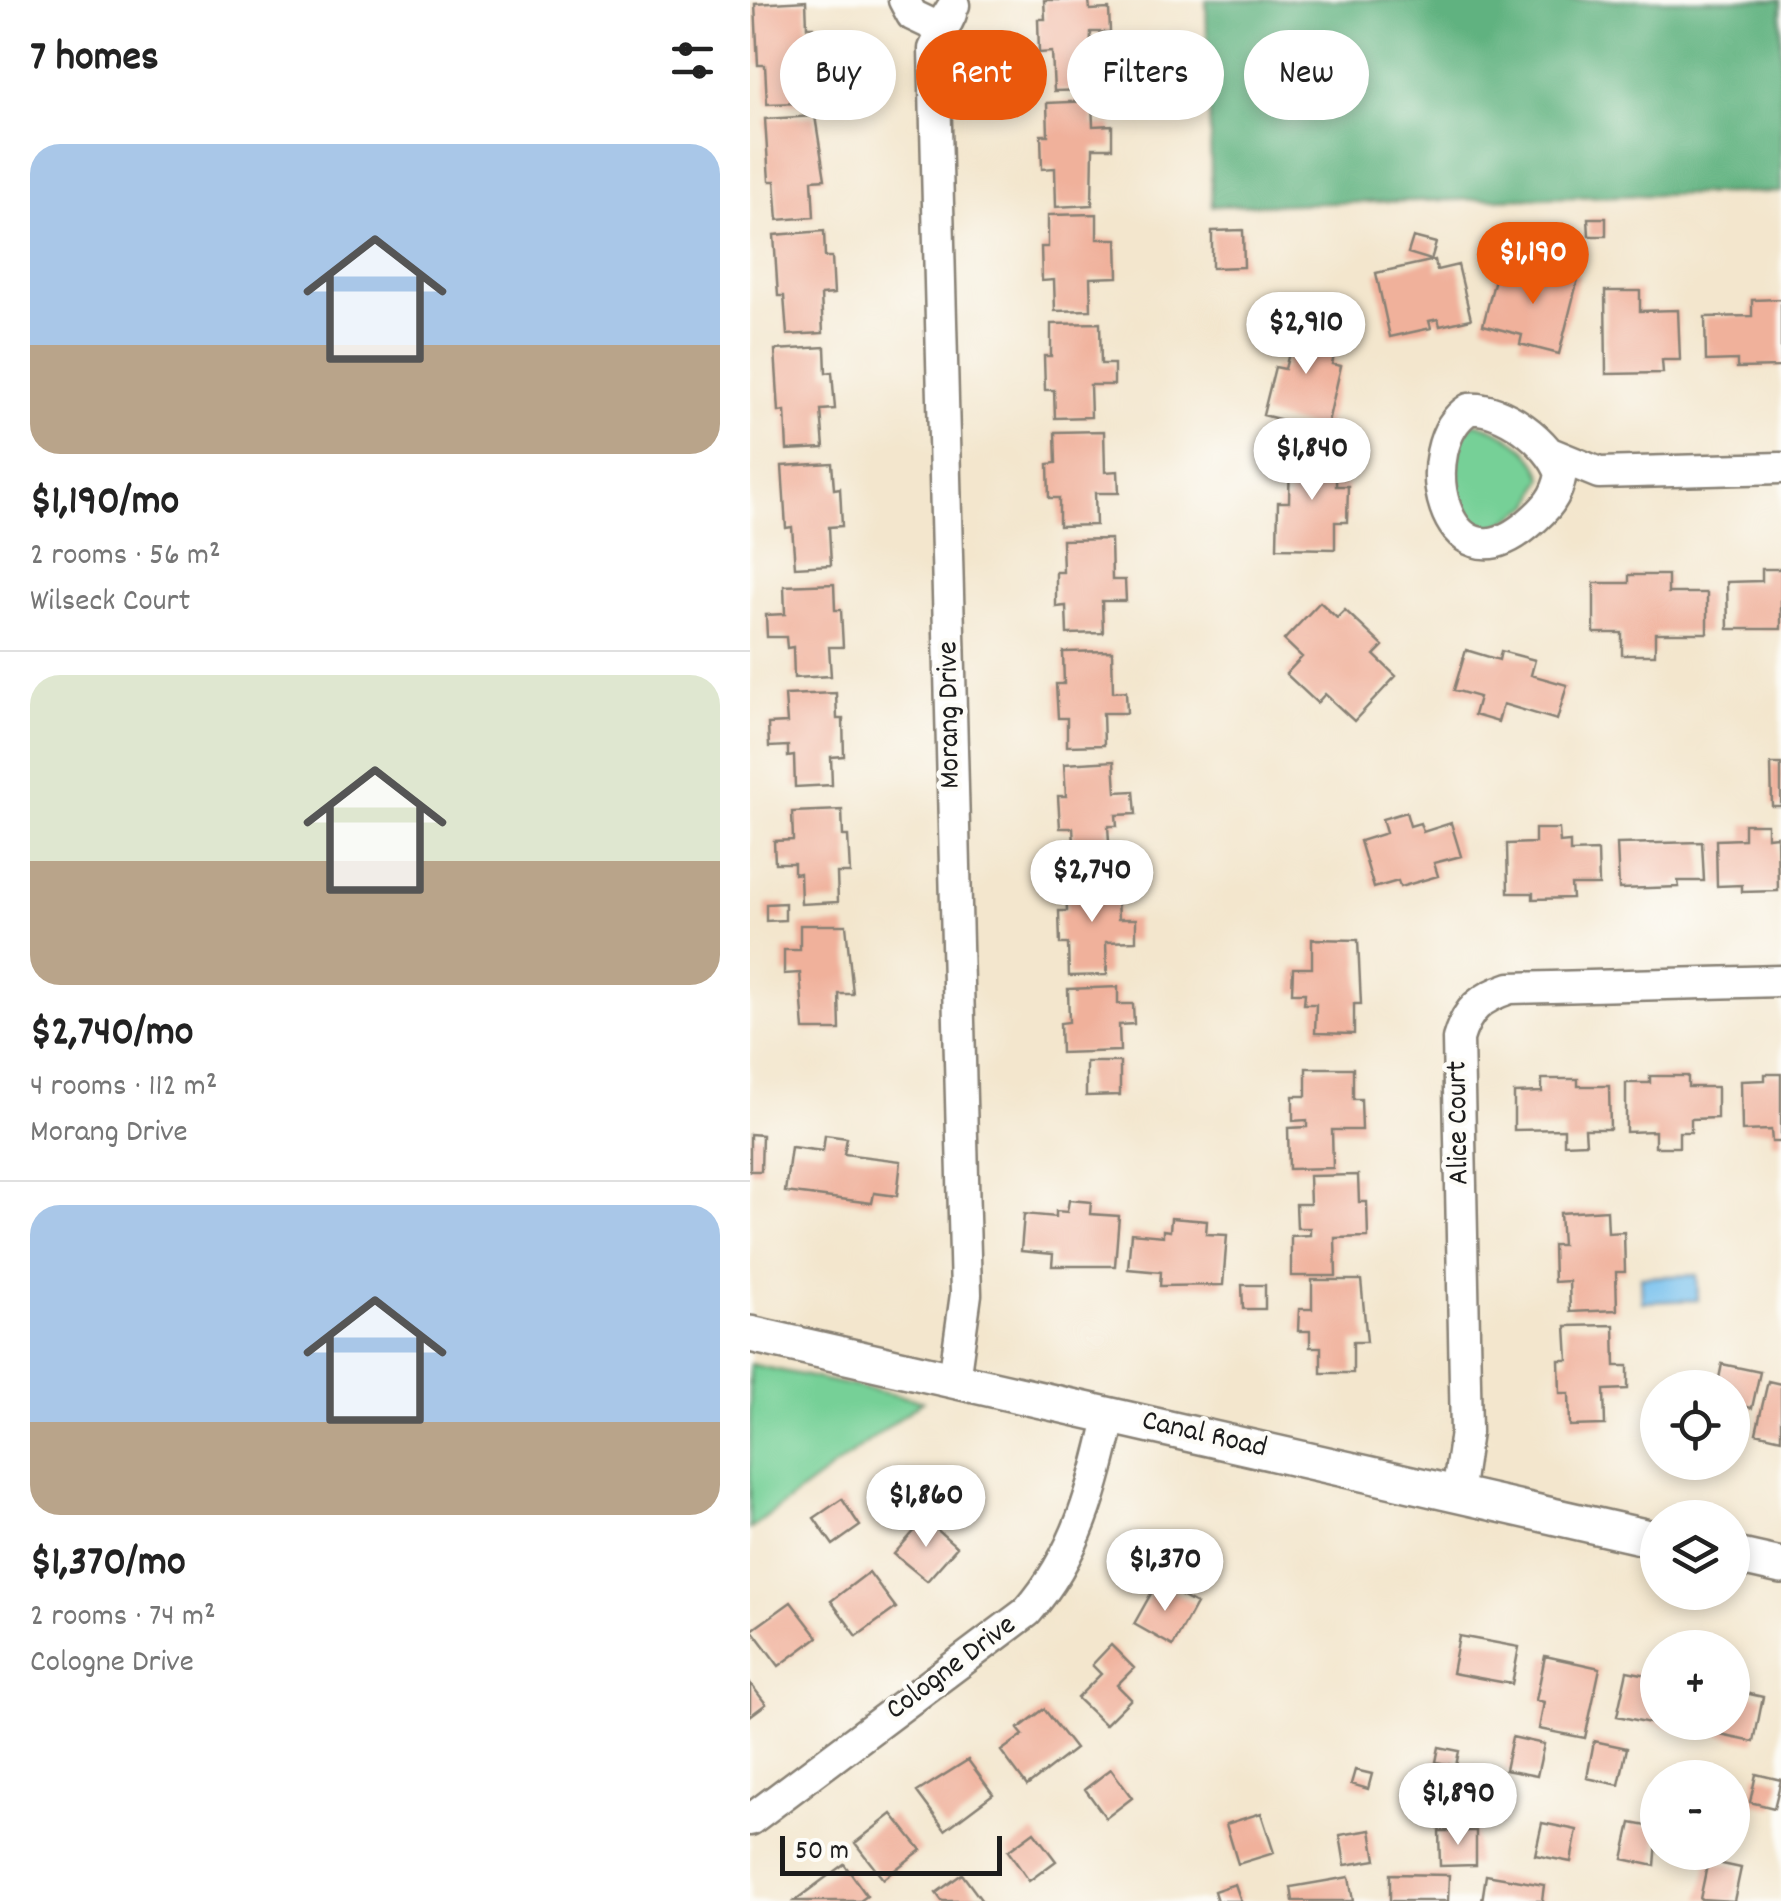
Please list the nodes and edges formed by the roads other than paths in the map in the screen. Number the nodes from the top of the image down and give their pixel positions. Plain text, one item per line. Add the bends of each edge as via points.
1 (953, 7) edge
2 (908, 8) edge
3 (922, 30) edge
4 (943, 30) edge
5 (936, 120) edge
6 (1550, 454) junction
7 (1781, 468) edge
8 (1600, 473) junction
9 (1552, 501) junction
10 (1781, 981) edge
11 (750, 1334) edge
12 (954, 1380) junction
13 (1111, 1414) junction
14 (1456, 1494) junction
15 (1640, 1536) edge
16 (1750, 1560) edge
17 (1781, 1566) edge
18 (750, 1820) edge

1 - 2 street, Morang Drive via 933,25
1 - 4 street, Morang Drive
2 - 3 street, Morang Drive
5 - 12 street, Morang Drive via 966,1294
6 - 8 street
6 - 9 street via 1560,474
6 - 9 street via 1491,409 1469,409 1448,428 1442,479 1456,530 1481,544 1502,542
7 - 8 street
8 - 9 street
10 - 14 street, Alice Court via 1510,988 1487,996 1464,1020 1458,1040 1466,1432
11 - 12 street, Canal Road
12 - 13 street, Canal Road
13 - 14 street, Canal Road
13 - 18 street, Cologne Drive via 1091,1502 1055,1580 1036,1602
14 - 15 street, Canal Road
16 - 17 street

